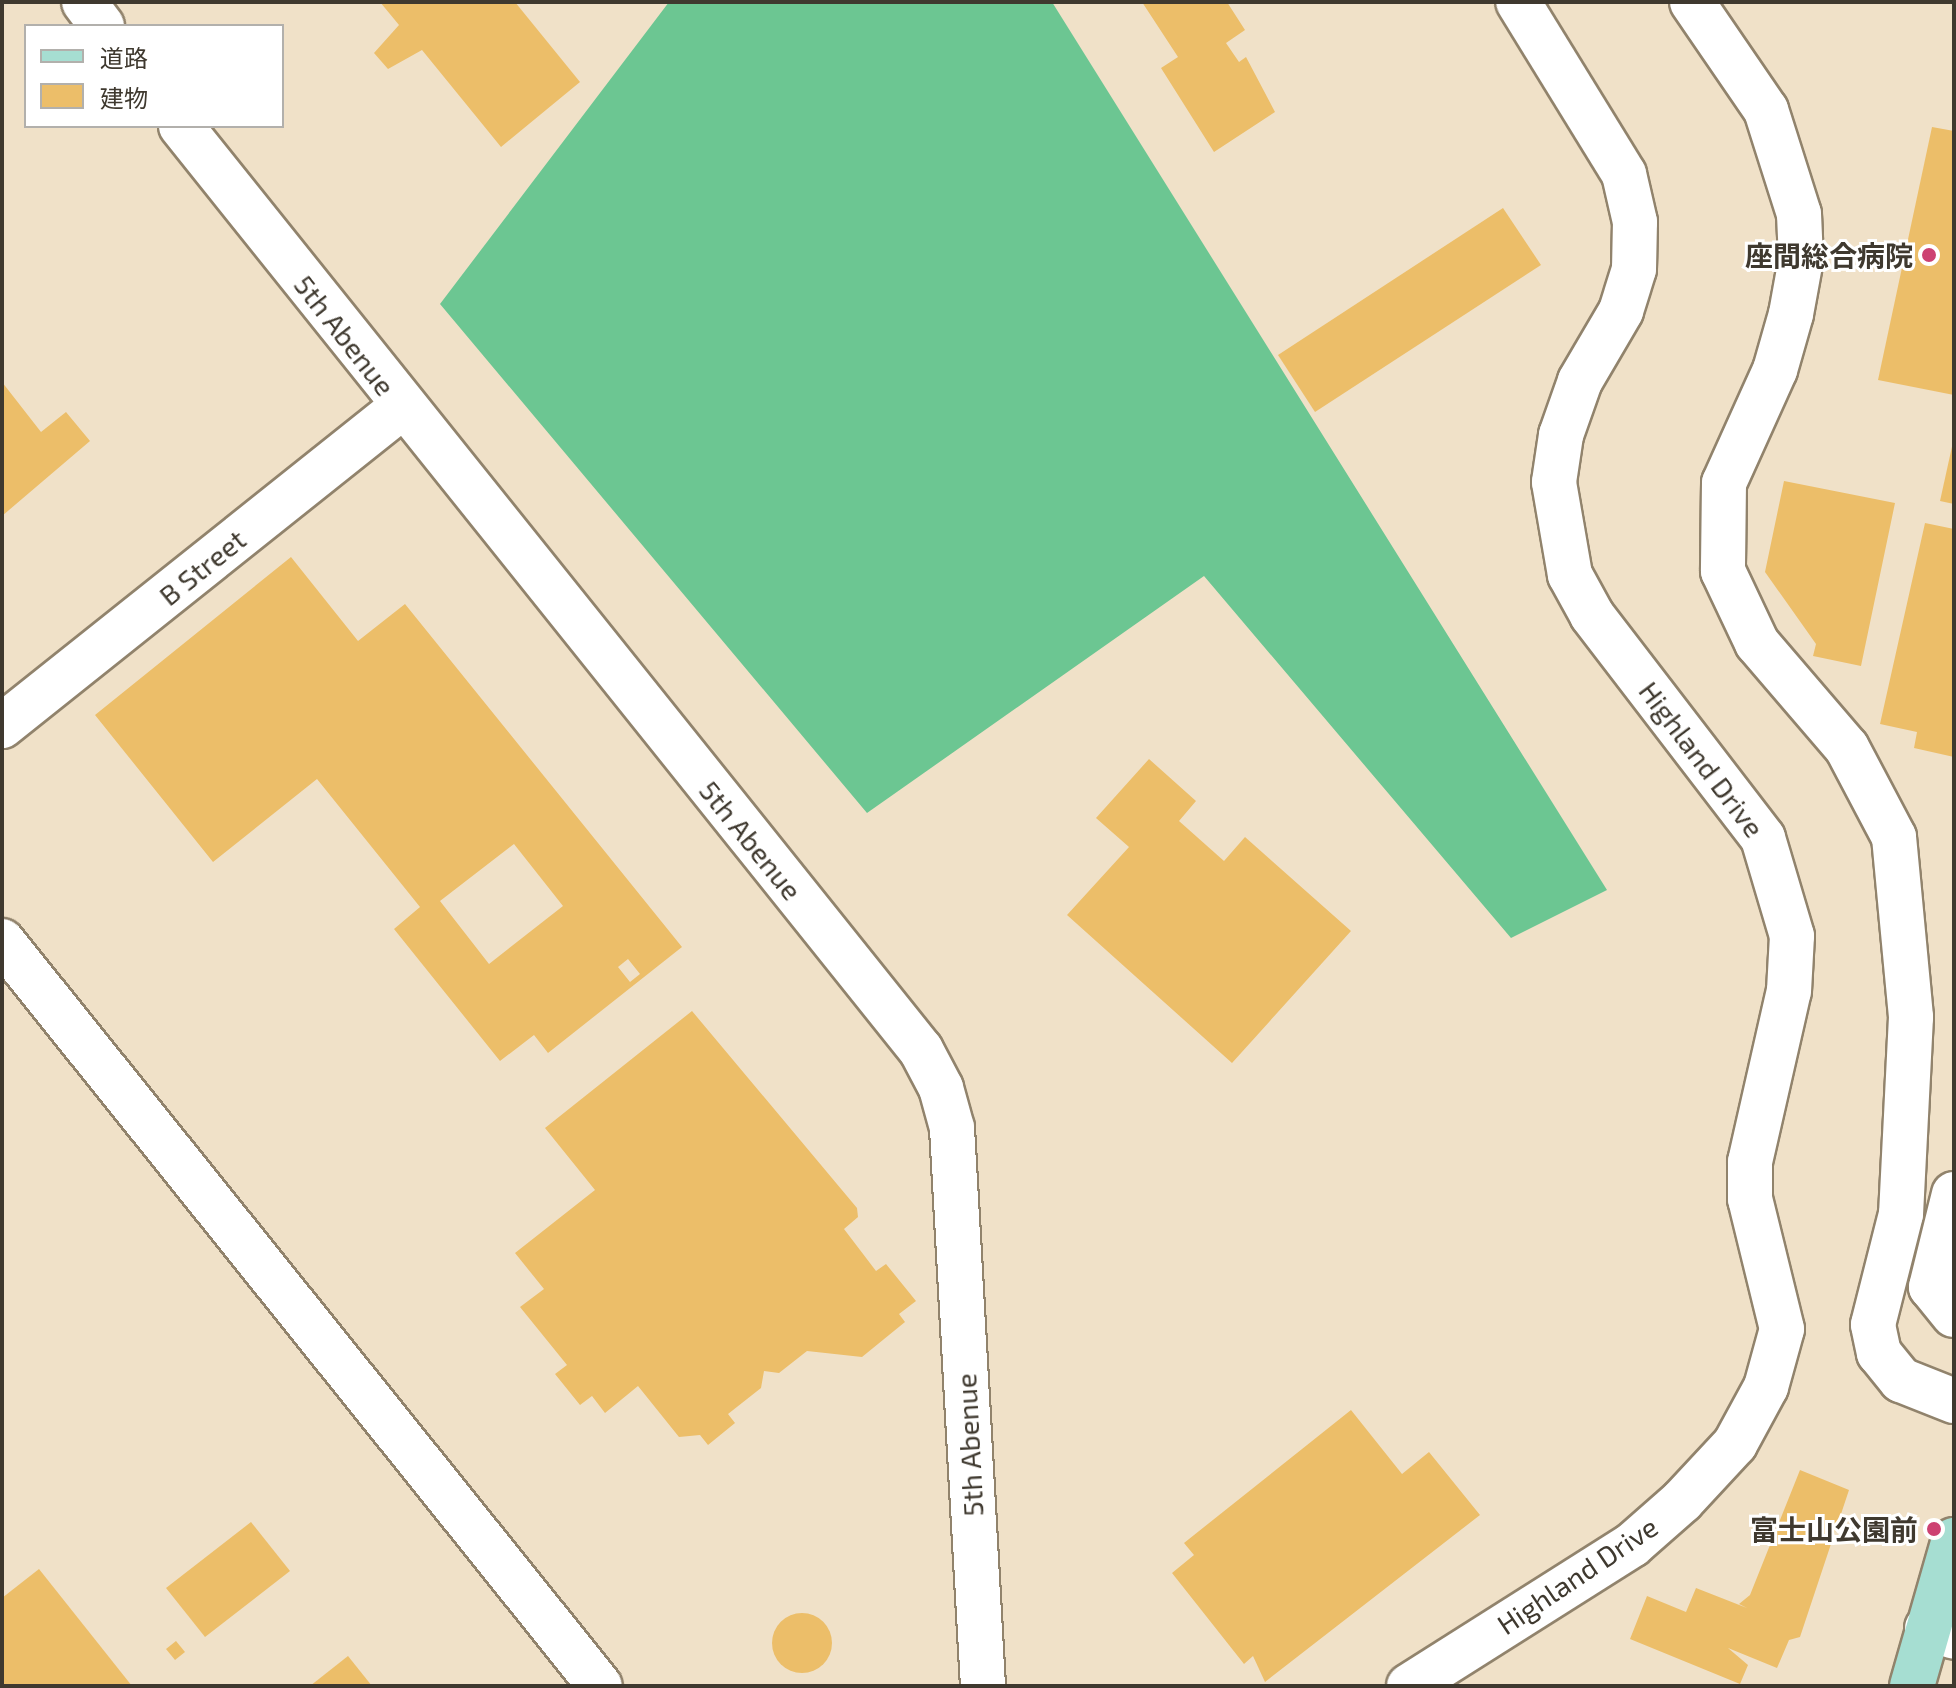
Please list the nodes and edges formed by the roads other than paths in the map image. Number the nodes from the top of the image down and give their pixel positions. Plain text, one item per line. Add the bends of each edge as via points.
1 (84, 2) edge
2 (1518, 2) edge
3 (1692, 2) edge
4 (100, 24) edge
5 (183, 128) edge
6 (402, 407) junction
7 (2, 726) edge
8 (2, 941) edge
9 (1953, 1197) edge
10 (1954, 1315) edge
11 (1954, 1401) edge
12 (1954, 1540) edge
13 (1941, 1632) edge
14 (600, 1686) edge
15 (983, 1686) edge
16 (1409, 1686) edge
17 (1912, 1686) edge

1 - 4 lane
2 - 16 lane, Highland Drive via 1624,174 1635,222 1634,269 1621,311 1580,381 1561,435 1554,482 1570,575 1592,615 1763,838 1789,922 1789,991 1750,1162 1750,1199 1782,1329 1766,1387 1735,1444 1682,1501 1632,1545
3 - 11 lane via 1766,110 1799,214 1801,259 1791,314 1775,370 1724,483 1723,571 1757,643 1847,748 1894,837 1911,1017 1901,1214 1873,1325 1879,1353 1901,1380
5 - 6 lane, 5th Abenue
6 - 7 lane, B Street
6 - 15 lane, 5th Abenue via 921,1050 941,1088 952,1128
8 - 14 lane
9 - 10 lane via 1931,1287
12 - 13 main road
13 - 17 main road

